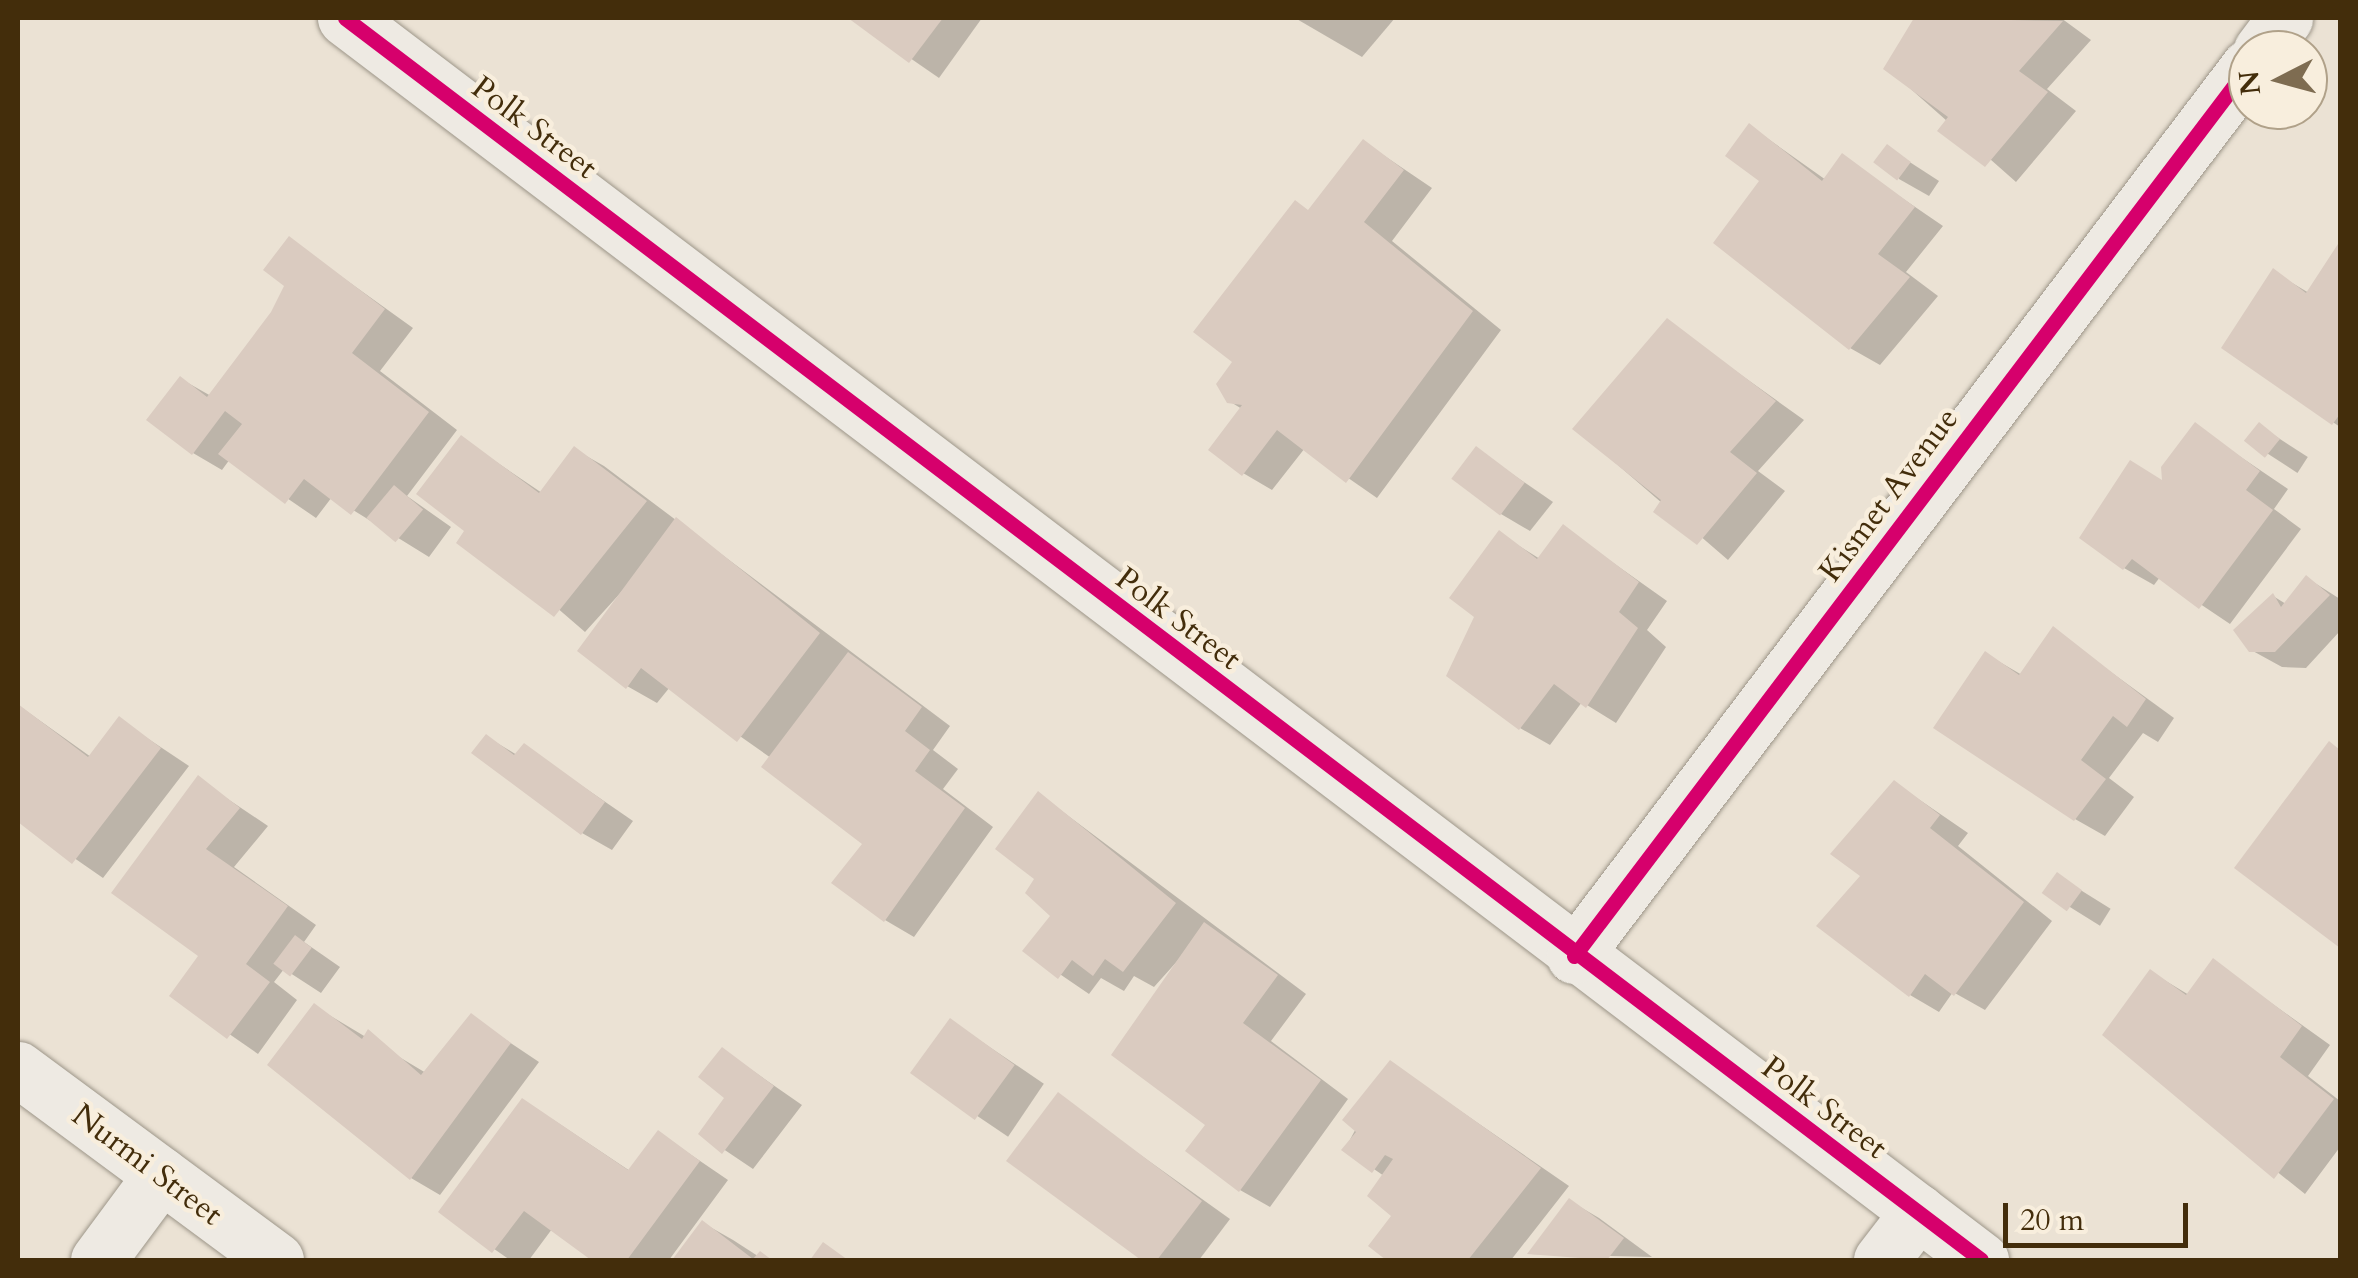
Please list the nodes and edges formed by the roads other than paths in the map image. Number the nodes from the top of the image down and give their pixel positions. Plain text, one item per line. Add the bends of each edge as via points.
1 (345, 18) edge
2 (2228, 93) edge
3 (1574, 956) junction
4 (18, 1069) edge
5 (162, 1175) junction
6 (1918, 1212) junction
7 (98, 1260) edge
8 (276, 1260) edge
9 (1881, 1260) edge
10 (1981, 1260) edge

1 - 3 street, Polk Street
2 - 3 street, Kismet Avenue
3 - 6 street, Polk Street
4 - 5 street, Nurmi Street
5 - 7 street
5 - 8 street, Nurmi Street
6 - 9 street
6 - 10 street, Polk Street

